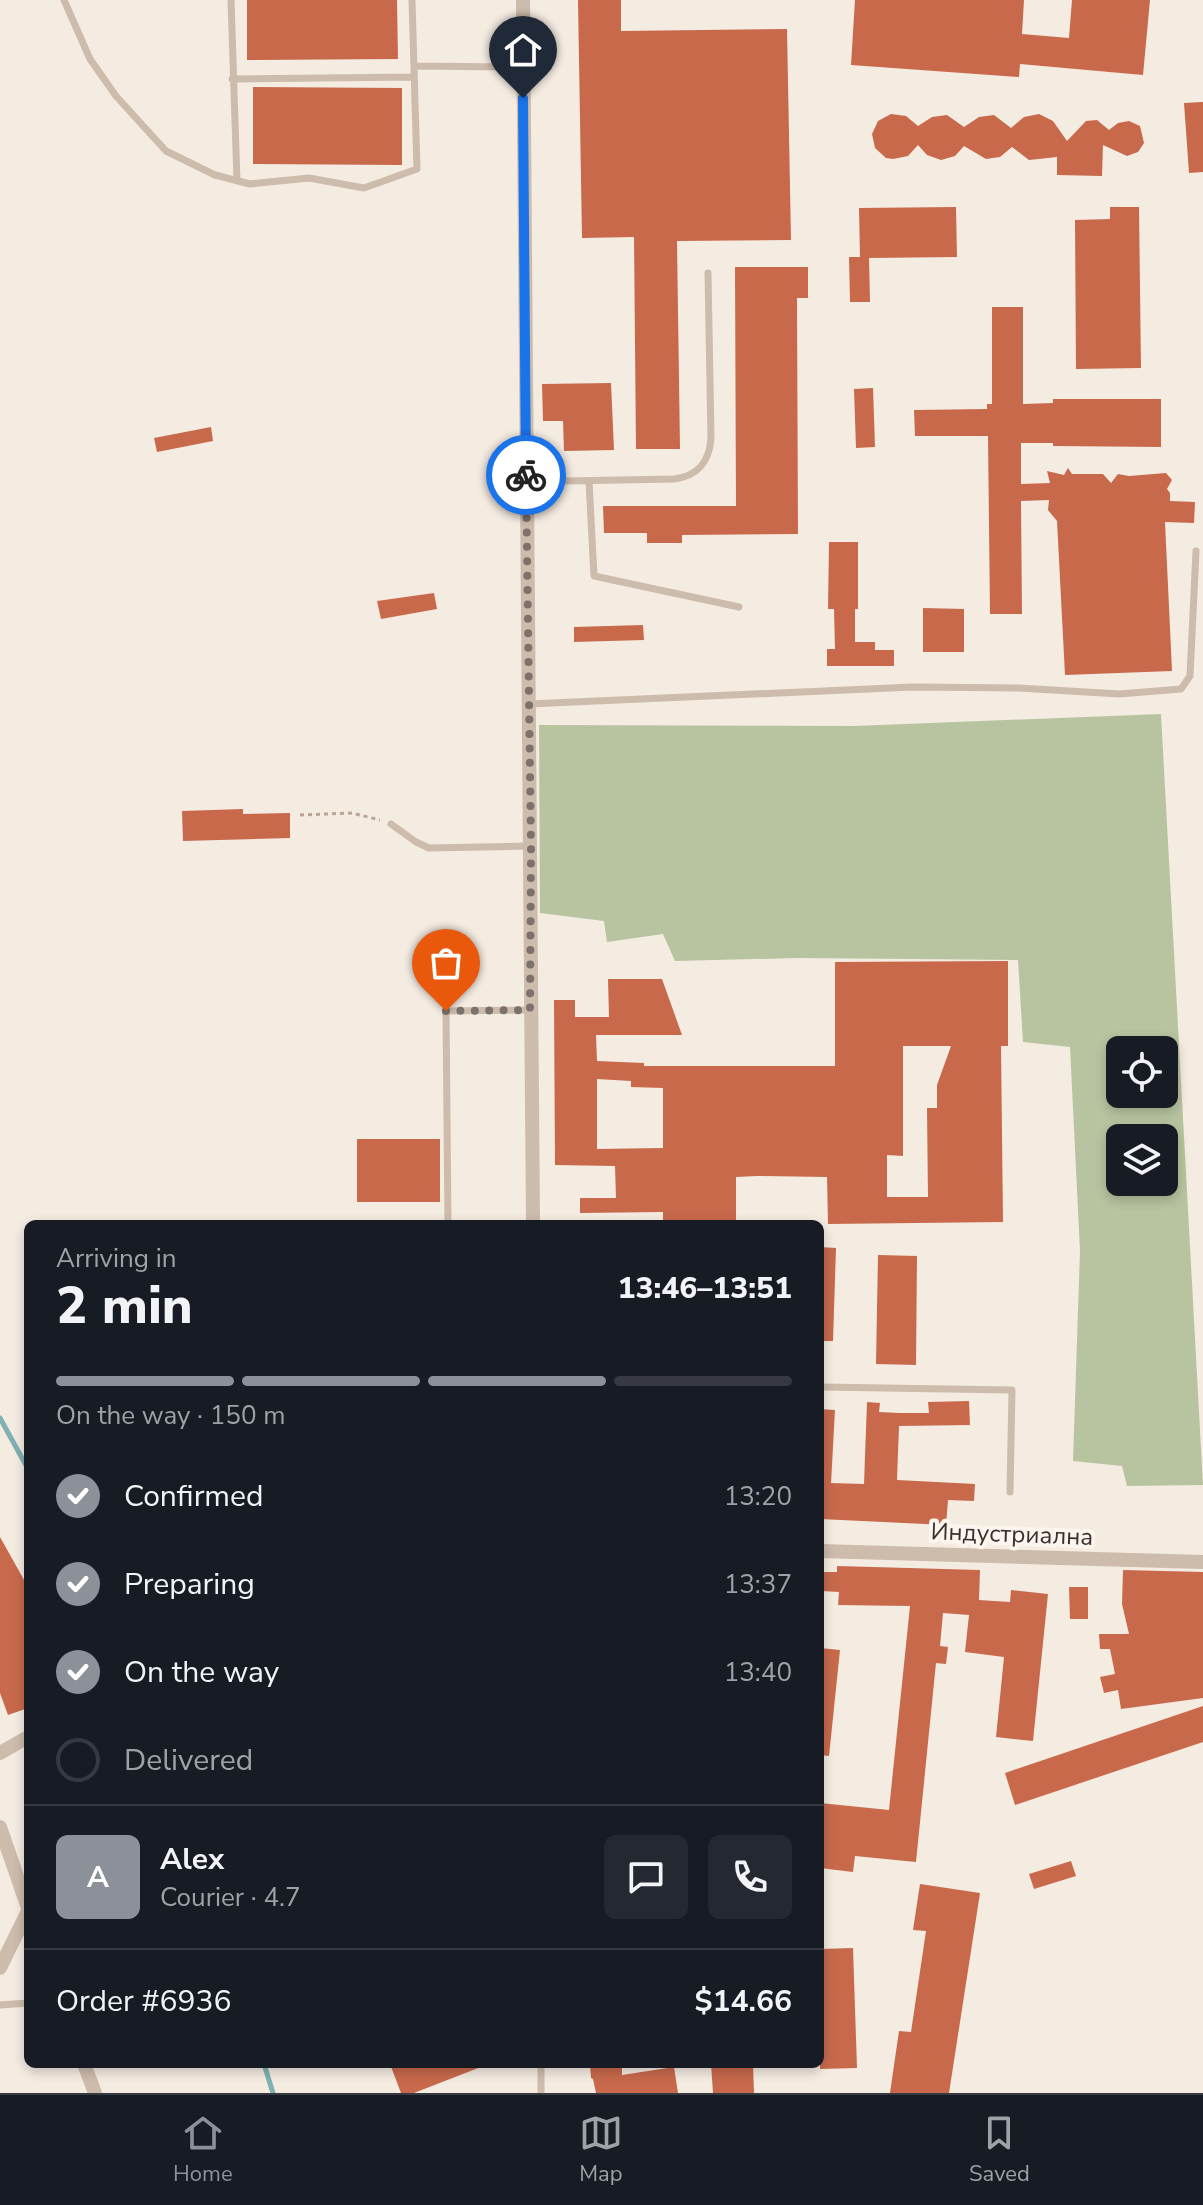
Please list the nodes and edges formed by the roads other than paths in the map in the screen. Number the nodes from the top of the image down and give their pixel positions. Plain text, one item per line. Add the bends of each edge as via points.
1 (64, 0) edge
2 (231, 0) edge
3 (412, 0) edge
4 (523, 0) edge
5 (414, 66) junction
6 (523, 67) junction
7 (414, 77) junction
8 (232, 79) junction
9 (237, 181) junction
10 (708, 273) dead end
11 (589, 481) junction
12 (526, 493) junction
13 (1196, 551) dead end
14 (739, 607) dead end
15 (527, 704) junction
16 (391, 824) road end
17 (531, 846) junction
18 (530, 1010) junction
19 (448, 1220) edge
20 (533, 1220) edge
21 (824, 1387) edge
22 (1010, 1492) dead end
23 (824, 1551) edge
24 (1203, 1562) edge
25 (24, 1738) edge
26 (24, 1739) edge
27 (0, 1744) edge
28 (0, 1753) edge
29 (0, 1827) edge
30 (24, 1898) edge
31 (24, 1918) edge
32 (0, 1968) edge
33 (24, 2003) edge
34 (0, 2005) edge
35 (86, 2068) edge
36 (541, 2068) edge
37 (95, 2093) edge
38 (541, 2093) edge

1 - 9 lane via 90,59 166,151
2 - 8 lane
3 - 5 lane
4 - 6 street
5 - 6 lane
5 - 7 lane
6 - 12 street
7 - 8 lane
7 - 9 lane via 417,169 364,188 309,178
8 - 9 lane
10 - 11 lane via 711,439 705,462 686,477 674,479
11 - 12 lane via 563,481
11 - 14 lane via 594,576
12 - 15 street
13 - 15 lane via 1190,676 1181,689 1119,694 913,687
15 - 17 street
16 - 17 lane via 429,848
17 - 18 street
18 - 19 lane via 446,1011
18 - 20 street
21 - 22 lane via 1012,1390
23 - 24 street, Индустриална
25 - 27 lane
26 - 28 street
29 - 30 street
31 - 32 street
33 - 34 lane
35 - 37 street
36 - 38 lane

